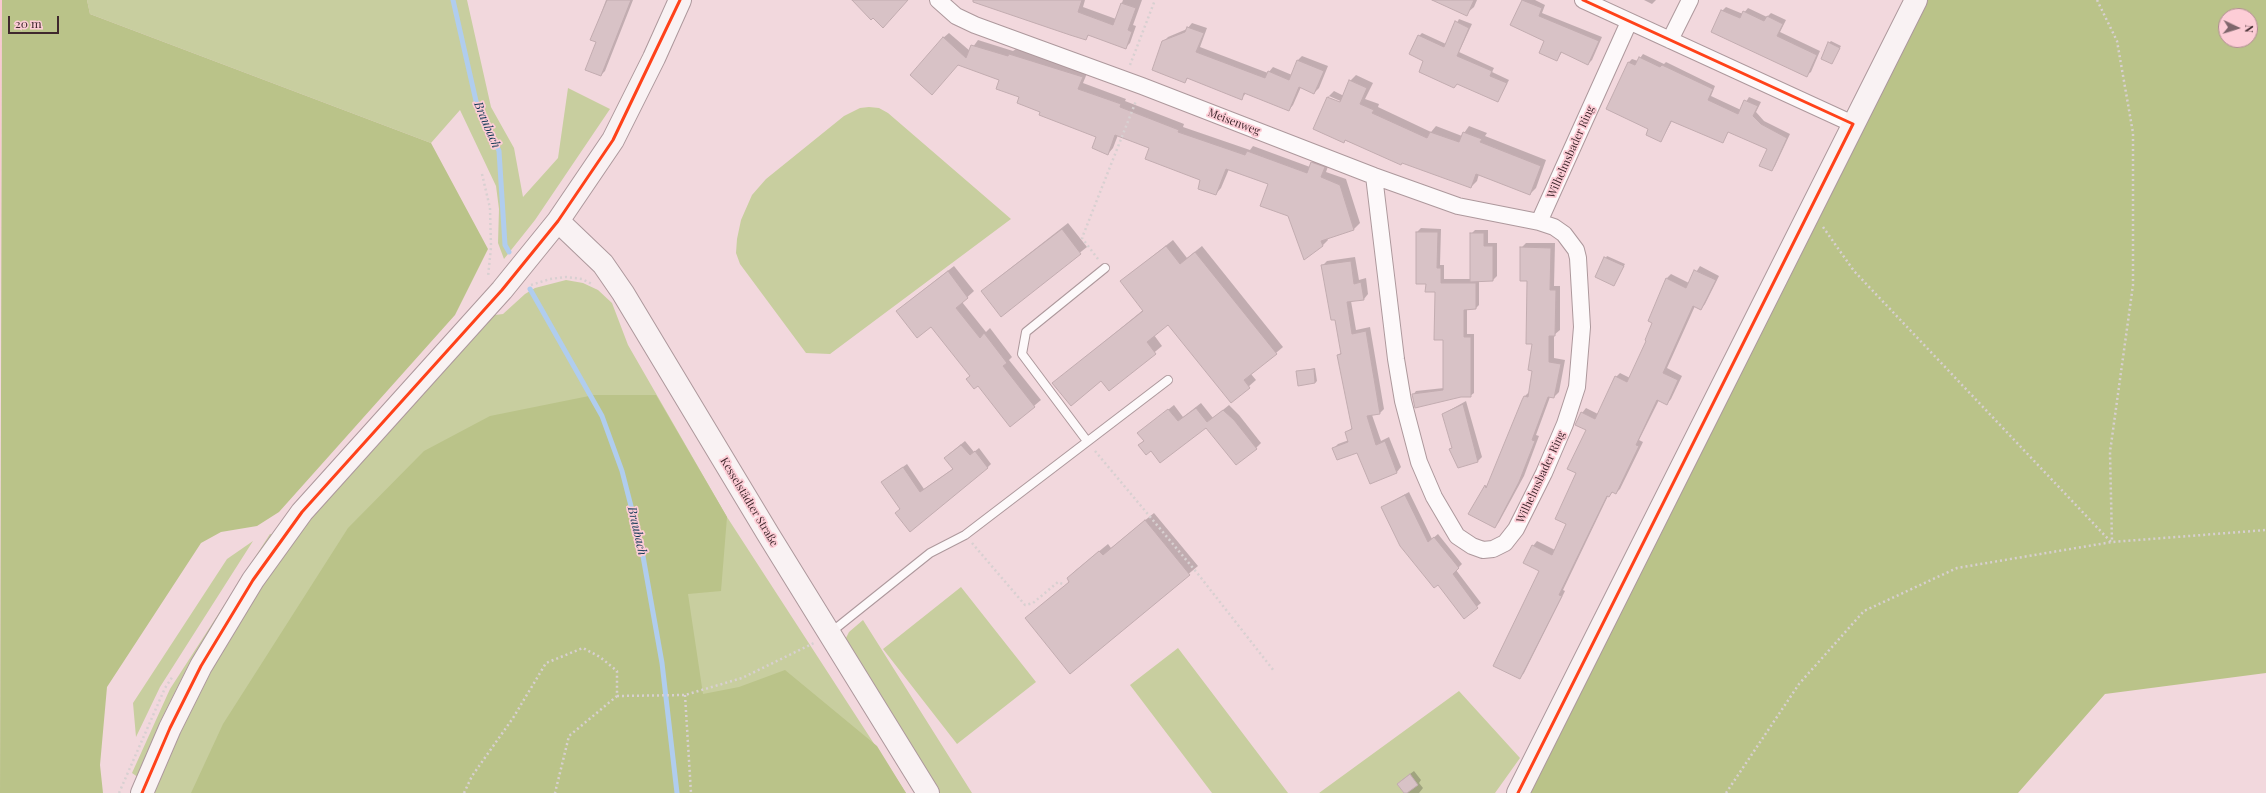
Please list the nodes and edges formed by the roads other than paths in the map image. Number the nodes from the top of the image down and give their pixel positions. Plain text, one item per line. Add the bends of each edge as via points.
1 (680, 0) edge
2 (938, 0) edge
3 (1583, 0) edge
4 (1690, 0) edge
5 (1916, 0) edge
6 (1629, 22) junction
7 (1670, 40) junction
8 (1853, 124) junction
9 (1374, 176) junction
10 (558, 221) junction
11 (1539, 222) junction
12 (1105, 268) road end
13 (1168, 380) dead end
14 (1087, 441) junction
15 (824, 637) junction
16 (142, 793) edge
17 (928, 793) edge
18 (1518, 793) edge

1 - 10 main road via 614,140
2 - 9 street, Meisenweg via 956,16 975,25 1142,86
3 - 6 street
4 - 7 street
5 - 8 main road
6 - 7 street
6 - 11 street, Wilhelmsbader Ring
7 - 8 street
8 - 18 main road
9 - 11 street, Meisenweg via 1458,206
9 - 11 street, Wilhelmsbader Ring via 1396,359 1410,432 1434,497 1445,518 1457,536 1483,550 1493,549 1505,543 1516,529 1566,424 1577,387 1582,327 1578,258 1576,250 1564,234
10 - 15 main road, Kesselstädter Straße via 603,264 623,293
10 - 16 main road via 502,290 312,501 281,540 228,618 201,666
12 - 14 lane via 1026,332 1022,354
13 - 14 lane
14 - 15 lane via 965,535 930,553
15 - 17 main road, Kesselstädter Straße

